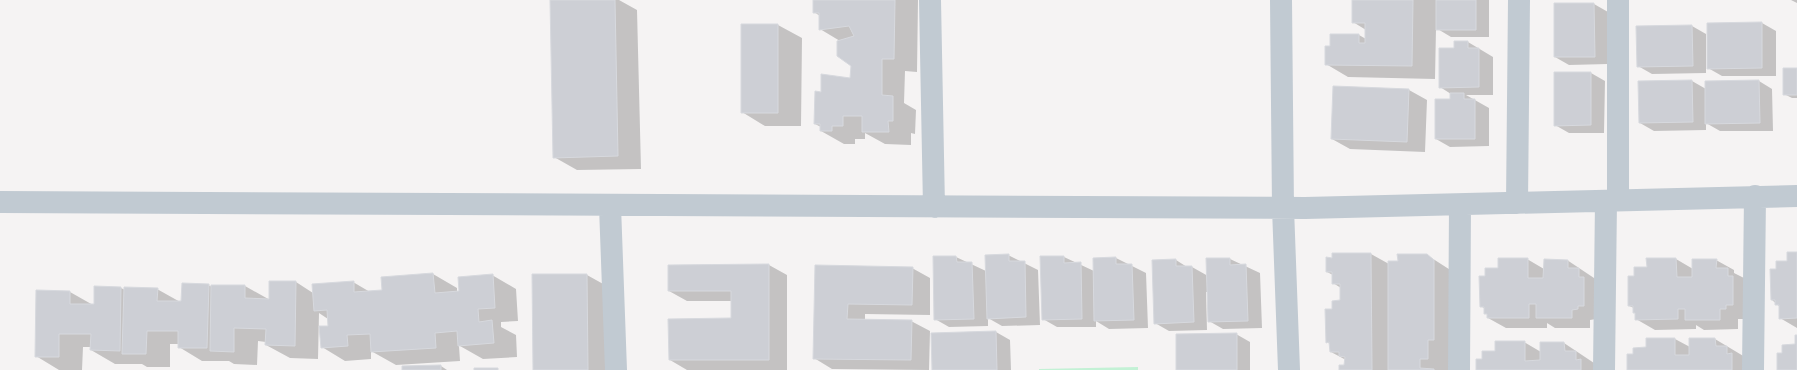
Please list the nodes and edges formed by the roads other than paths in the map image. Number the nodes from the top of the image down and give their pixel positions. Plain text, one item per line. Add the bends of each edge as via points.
1 (930, 0) edge
2 (1281, 0) edge
3 (1519, 0) edge
4 (1618, 0) edge
5 (1755, 196) junction
6 (1797, 196) edge
7 (1612, 201) junction
8 (0, 202) edge
9 (1517, 203) junction
10 (1460, 205) junction
11 (610, 206) junction
12 (934, 207) junction
13 (1283, 208) junction
14 (616, 370) edge
15 (1289, 370) edge
16 (1459, 370) edge
17 (1604, 370) edge
18 (1753, 370) edge

1 - 12 street
2 - 13 street
3 - 9 street
4 - 7 street
5 - 6 street
5 - 7 street
5 - 18 street
7 - 9 street
7 - 17 street
8 - 11 street
9 - 10 street
10 - 13 street
10 - 16 street
11 - 12 street
11 - 14 street
12 - 13 street
13 - 15 street

